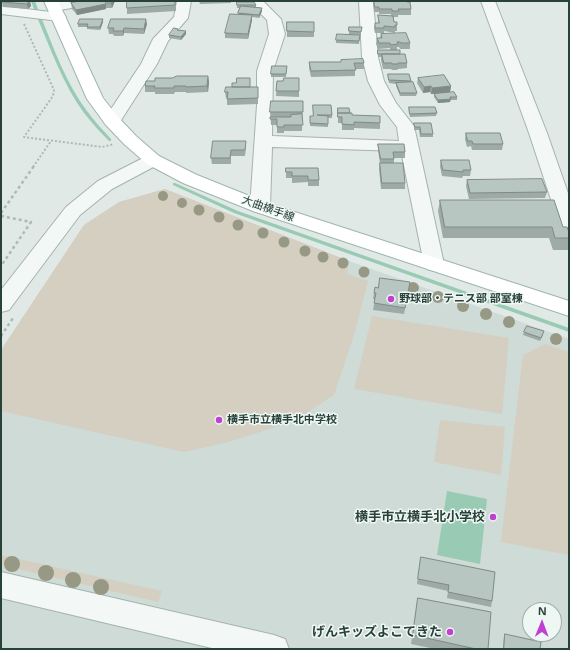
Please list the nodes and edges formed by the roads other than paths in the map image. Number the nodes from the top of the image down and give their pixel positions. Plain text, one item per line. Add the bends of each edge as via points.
1 (88, 1) edge
2 (184, 1) edge
3 (256, 1) edge
4 (366, 1) edge
5 (488, 1) edge
6 (55, 8) edge
7 (1, 10) edge
8 (112, 121) junction
9 (263, 141) junction
10 (409, 146) junction
11 (153, 160) junction
12 (260, 208) junction
13 (569, 224) edge
14 (434, 264) junction
15 (9, 309) edge
16 (569, 309) edge
17 (1, 585) edge
18 (274, 649) edge

1 - 6 street
2 - 8 street via 181,18 161,39 149,64
3 - 9 street via 274,19 277,34 265,71
4 - 10 street via 370,57 376,81 388,105 405,126
5 - 13 street
6 - 7 street
6 - 8 main road, 大曲横手線 via 95,99
8 - 11 main road, 大曲横手線
9 - 10 street via 347,146
9 - 12 street
10 - 14 street
11 - 12 main road, 大曲横手線 via 190,179
11 - 15 street via 105,185 73,211
12 - 14 main road, 大曲横手線
14 - 16 main road, 大曲横手線
17 - 18 street

